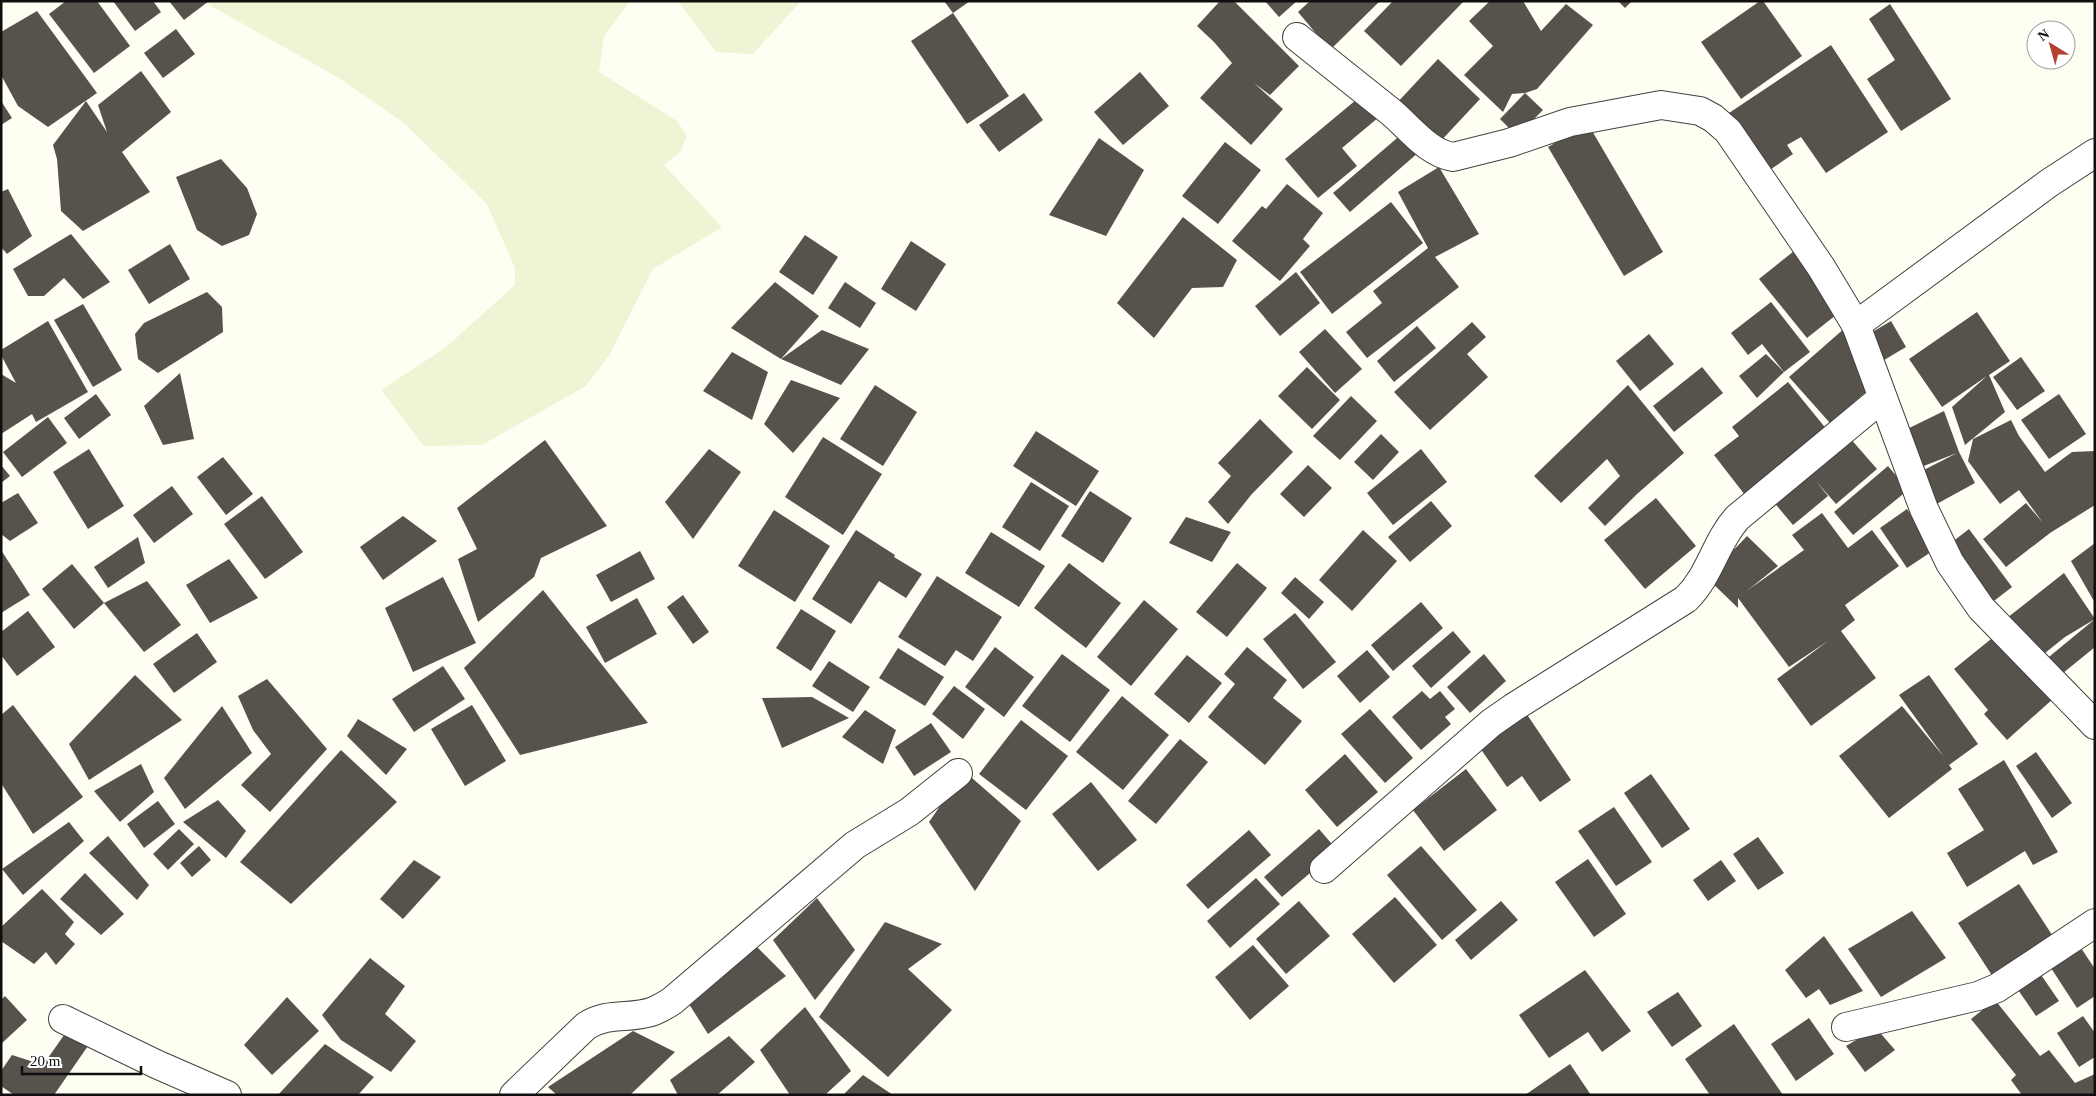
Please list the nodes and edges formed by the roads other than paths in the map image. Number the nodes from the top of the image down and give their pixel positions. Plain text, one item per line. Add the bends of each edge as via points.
1 (1297, 37) dead end
2 (2095, 153) edge
3 (1856, 325) junction
4 (1882, 398) junction
5 (2095, 726) edge
6 (958, 773) dead end
7 (1324, 869) dead end
8 (2095, 923) edge
9 (63, 1019) dead end
10 (1846, 1027) dead end
11 (227, 1095) edge
12 (514, 1095) edge

1 - 3 street via 1428,146 1447,156 1508,143 1570,122 1661,106 1700,111 1728,131 1821,267
2 - 3 street via 2049,183
3 - 4 street
4 - 5 street via 1924,509 1950,564 1981,608
4 - 7 street via 1737,518 1725,533 1705,576 1686,598 1491,723
6 - 12 street via 908,812 854,845 672,1001 644,1014 596,1019
8 - 10 street via 1997,988 1978,996
9 - 11 street

